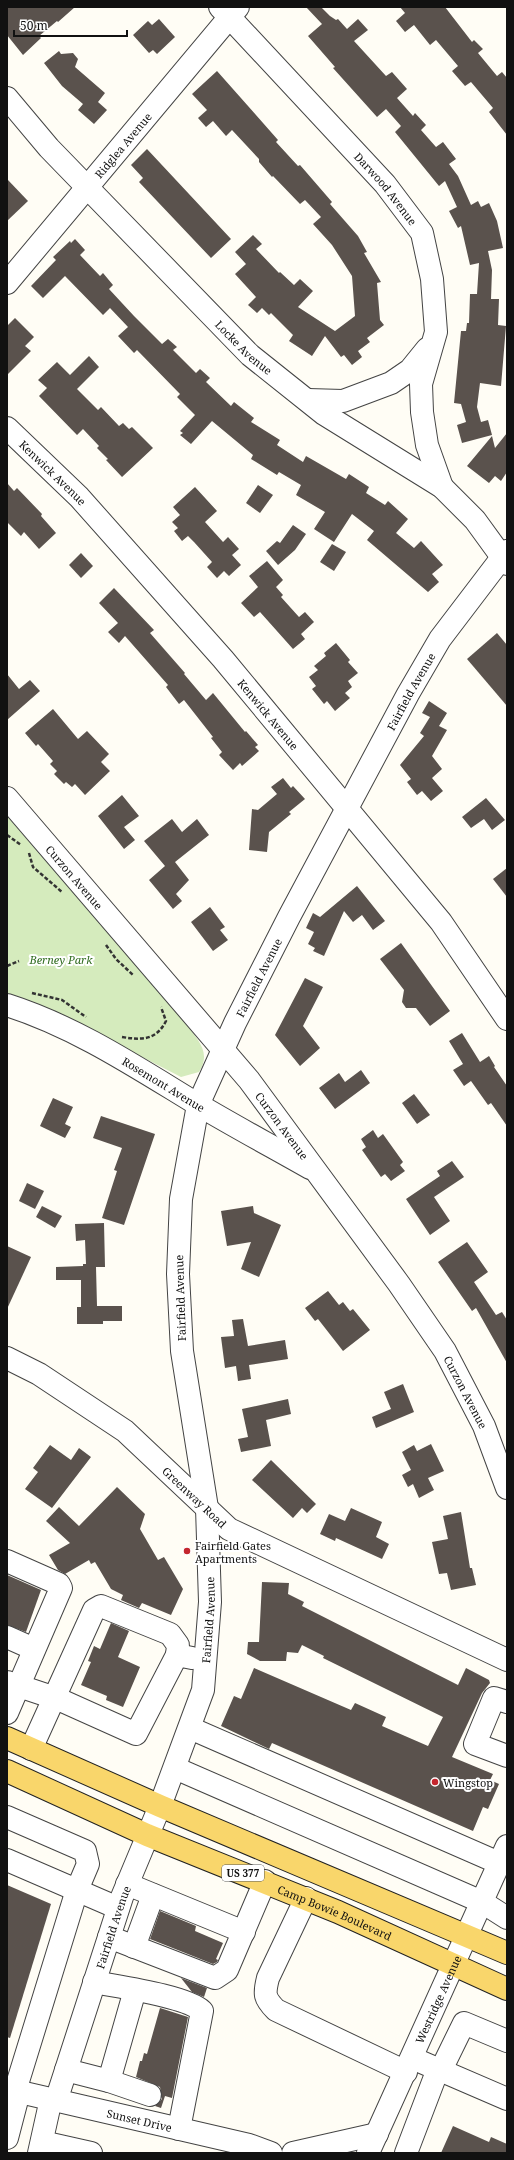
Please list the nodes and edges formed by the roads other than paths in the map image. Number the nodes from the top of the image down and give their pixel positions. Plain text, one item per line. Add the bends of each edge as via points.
1 (229, 10) edge
2 (7, 98) edge
3 (87, 187) junction
4 (7, 283) edge
5 (431, 344) junction
6 (308, 400) junction
7 (7, 428) edge
8 (442, 488) junction
9 (505, 557) edge
10 (7, 798) edge
11 (347, 809) junction
12 (7, 1005) edge
13 (507, 1019) edge
14 (222, 1050) junction
15 (198, 1105) junction
16 (316, 1172) junction
17 (7, 1358) edge
18 (507, 1488) edge
19 (207, 1508) junction
20 (7, 1561) edge
21 (7, 1638) edge
22 (34, 1649) junction
23 (177, 1655) junction
24 (507, 1660) edge
25 (206, 1661) junction
26 (13, 1684) edge
27 (54, 1698) junction
28 (507, 1702) edge
29 (7, 1712) edge
30 (190, 1728) junction
31 (7, 1738) edge
32 (31, 1749) junction
33 (507, 1756) edge
34 (175, 1768) junction
35 (7, 1771) edge
36 (160, 1806) junction
37 (7, 1818) edge
38 (147, 1835) junction
39 (504, 1857) edge
40 (7, 1860) edge
41 (265, 1881) junction
42 (127, 1884) junction
43 (77, 1890) junction
44 (153, 1895) junction
45 (306, 1898) junction
46 (482, 1902) junction
47 (118, 1908) junction
48 (507, 1918) edge
49 (244, 1932) junction
50 (467, 1936) junction
51 (109, 1937) junction
52 (134, 1947) junction
53 (507, 1953) edge
54 (454, 1965) junction
55 (94, 1982) junction
56 (507, 1989) edge
57 (136, 1990) junction
58 (507, 2041) edge
59 (409, 2065) junction
60 (66, 2070) junction
61 (439, 2070) junction
62 (109, 2081) junction
63 (13, 2090) edge
64 (158, 2097) junction
65 (507, 2099) edge
66 (54, 2100) junction
67 (125, 2117) junction
68 (179, 2129) junction
69 (7, 2138) edge
70 (373, 2144) edge
71 (40, 2147) edge
72 (233, 2147) edge
73 (91, 2153) edge
74 (271, 2153) edge
75 (293, 2153) edge
76 (406, 2153) edge

1 - 3 street, Ridglea Avenue
1 - 5 street, Darwood Avenue via 384,184 422,233 432,279 436,332
2 - 3 street, Locke Avenue via 49,148
3 - 4 street, Ridglea Avenue
3 - 6 street, Locke Avenue via 250,355
5 - 6 street via 410,370 391,384 343,401
5 - 8 street, Darwood Avenue via 421,384 422,412 427,445
6 - 8 street, Locke Avenue via 324,414
7 - 11 street, Kenwick Avenue via 79,497 105,526 223,659
8 - 9 street, Locke Avenue via 475,520
9 - 11 street, Fairfield Avenue via 440,639
10 - 14 street, Curzon Avenue
11 - 13 street, Kenwick Avenue via 441,922
11 - 14 street, Fairfield Avenue
12 - 15 street, Rosemont Avenue via 24,1010 106,1048
14 - 15 street, Fairfield Avenue
14 - 16 street, Curzon Avenue via 249,1080
15 - 16 street, Rosemont Avenue
15 - 19 street, Fairfield Avenue via 181,1199 178,1274 182,1351
16 - 18 street, Curzon Avenue via 445,1351 484,1426
17 - 19 street, Greenway Road via 39,1374 125,1431
19 - 24 street, Greenway Road via 229,1529
19 - 25 street, Fairfield Avenue via 210,1602
20 - 22 street via 59,1584 61,1588
21 - 22 street
22 - 26 street
23 - 25 street
23 - 27 street via 136,1734
23 - 27 street via 178,1645 170,1634 101,1606 94,1610
25 - 30 street, Fairfield Avenue via 203,1690
26 - 27 street
26 - 29 street
27 - 32 street
28 - 33 street via 494,1698 475,1744
30 - 34 street, Fairfield Avenue
30 - 39 street
31 - 32 main road, US 377
32 - 36 main road, US 377
34 - 36 street, Fairfield Avenue
34 - 46 street
35 - 38 main road, Camp Bowie Boulevard / US 377
36 - 38 street, Fairfield Avenue
36 - 50 main road, US 377
37 - 43 street via 85,1851 88,1864
38 - 41 main road, Camp Bowie Boulevard / US 377
38 - 42 street, Fairfield Avenue
39 - 46 street, Westridge Avenue
40 - 43 street
41 - 45 main road, Camp Bowie Boulevard / US 377
41 - 49 street
42 - 44 street
42 - 47 street, Fairfield Avenue
43 - 47 street
43 - 63 street
44 - 49 street
44 - 52 street
45 - 54 main road, Camp Bowie Boulevard / US 377
45 - 59 street via 268,1978 265,1991 267,2000 276,2010
46 - 48 street
46 - 50 street, Westridge Avenue
47 - 51 street, Fairfield Avenue
49 - 52 street via 227,1970 215,1978
50 - 53 main road, US 377
50 - 54 street, Westridge Avenue
51 - 52 street
51 - 55 street, Fairfield Avenue
54 - 56 main road, Camp Bowie Boulevard / US 377
54 - 59 street, Westridge Avenue
55 - 57 street
55 - 60 street, Fairfield Avenue
57 - 62 street
57 - 64 street via 197,2006 202,2011
58 - 61 street via 464,2023
59 - 61 street
59 - 70 street, Westridge Avenue
60 - 62 street
60 - 66 street, Fairfield Avenue
61 - 65 street
61 - 76 street
62 - 64 street
63 - 66 street, Sunset Drive
63 - 69 street
64 - 67 street
64 - 68 street
66 - 67 street, Sunset Drive
66 - 71 street, Fairfield Avenue
67 - 68 street, Sunset Drive
68 - 72 street, Sunset Drive
70 - 75 street
71 - 73 street
72 - 74 street, Sunset Drive

